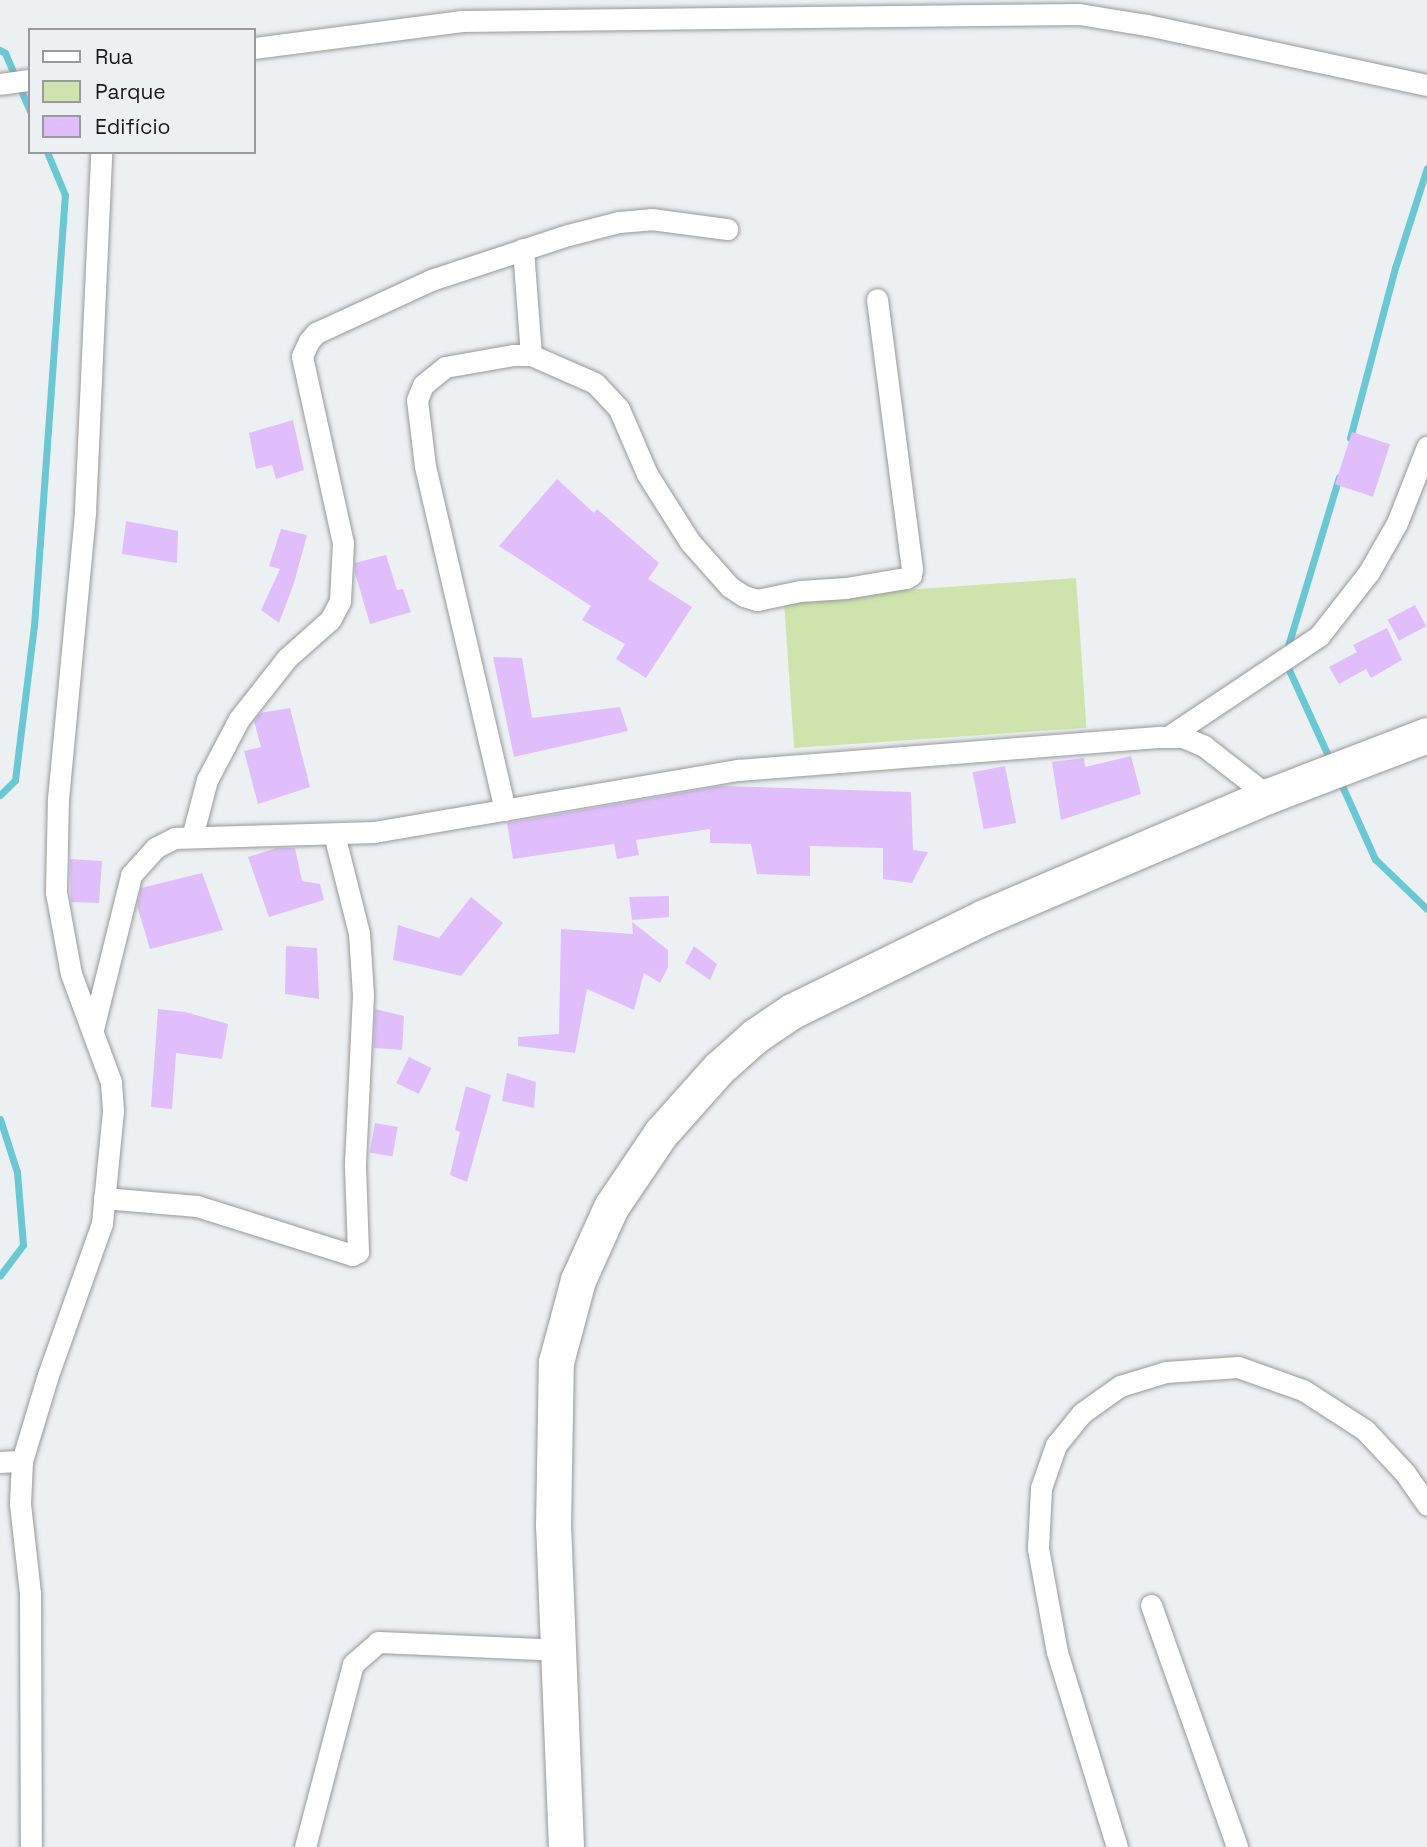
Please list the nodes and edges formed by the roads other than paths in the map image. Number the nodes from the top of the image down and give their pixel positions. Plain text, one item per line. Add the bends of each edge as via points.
1 (256, 48) edge
2 (28, 80) edge
3 (0, 84) edge
4 (1427, 85) edge
5 (101, 154) edge
6 (727, 229) dead end
7 (523, 249) junction
8 (877, 299) dead end
9 (531, 355) junction
10 (1427, 447) edge
11 (1427, 735) edge
12 (1168, 737) junction
13 (1268, 796) junction
14 (505, 810) junction
15 (334, 834) junction
16 (192, 838) junction
17 (93, 1029) junction
18 (104, 1198) junction
19 (22, 1461) junction
20 (0, 1462) edge
21 (1427, 1505) edge
22 (1151, 1605) dead end
23 (558, 1650) junction
24 (31, 1847) edge
25 (305, 1847) edge
26 (566, 1847) edge
27 (1117, 1847) edge
28 (1237, 1847) edge

1 - 4 street via 461,21 1079,14
2 - 3 street
5 - 17 street via 85,511 58,799 56,891 71,974
6 - 7 street via 651,219 619,222
7 - 9 street
7 - 16 street via 431,280 316,333 309,341 302,356 343,543 340,601 330,620 287,658 240,719 207,780
8 - 9 street via 912,569 906,578 846,588 757,600 730,587 690,542 647,474 618,409 595,383
9 - 14 street via 445,367 423,385 417,400 425,466
10 - 12 street via 1397,523 1369,572 1319,636
11 - 13 main road
12 - 13 street via 1183,737 1205,746
12 - 14 street via 738,770
13 - 23 main road via 984,917 792,1011 718,1069 661,1133 606,1219 578,1280 556,1363 553,1526
14 - 15 street via 374,832
15 - 16 street
15 - 18 street via 359,933 363,995 355,1164 358,1252 352,1255 197,1206
16 - 17 street via 175,838 155,848 131,875
17 - 18 street via 111,1082 113,1111
18 - 19 street via 102,1223
19 - 20 street
19 - 24 street via 20,1504 30,1593
21 - 27 street via 1405,1473 1364,1430 1303,1390 1238,1367 1167,1372 1120,1387 1082,1413 1056,1445 1041,1488 1038,1548 1057,1652
22 - 28 street
23 - 25 street via 377,1642 353,1664
23 - 26 main road

